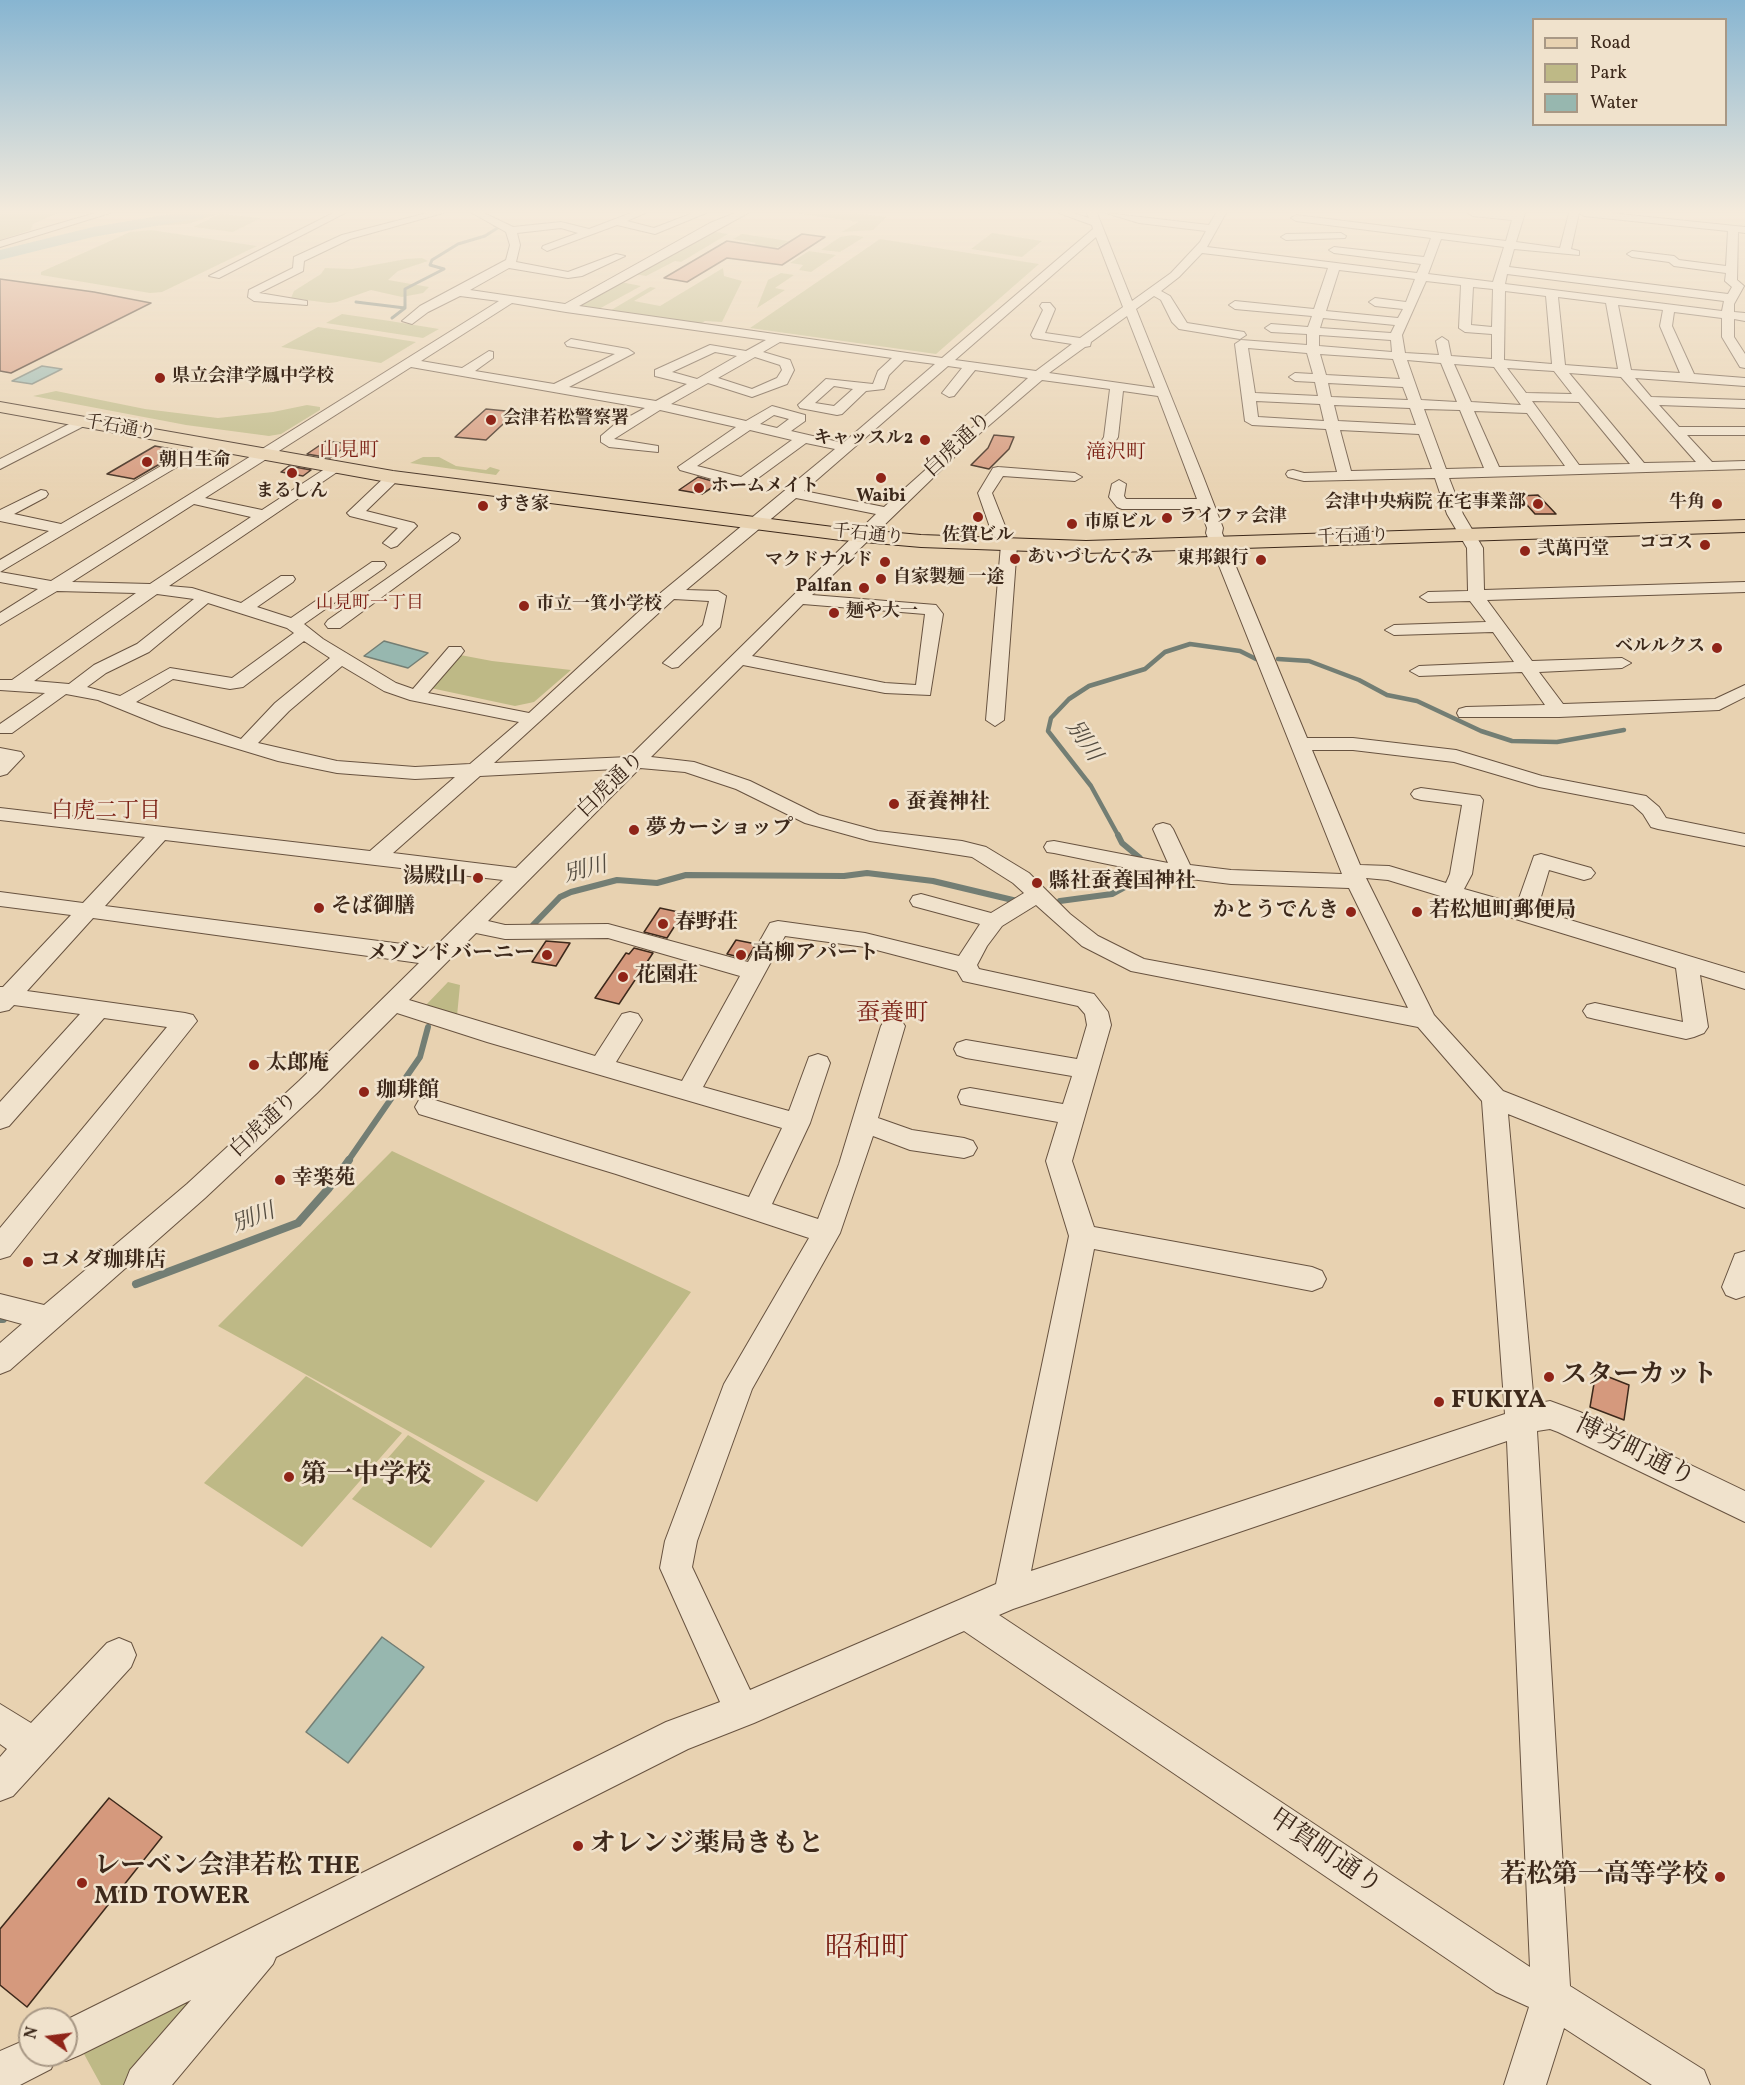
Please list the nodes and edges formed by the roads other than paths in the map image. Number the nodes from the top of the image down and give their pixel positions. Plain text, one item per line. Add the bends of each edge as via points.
1 (422, 310) edge
2 (492, 310) edge
3 (582, 310) edge
4 (1000, 310) edge
5 (1049, 310) edge
6 (1131, 310) joint
7 (1172, 310) edge
8 (1236, 310) edge
9 (1289, 310) edge
10 (1292, 310) edge
11 (1321, 310) edge
12 (1408, 310) edge
13 (1466, 310) edge
14 (1498, 310) edge
15 (1554, 310) edge
16 (1613, 310) edge
17 (1669, 310) edge
18 (1689, 310) edge
19 (1730, 310) edge
20 (1320, 314) junction
21 (1729, 315) junction
22 (1745, 317) edge
23 (408, 321) dead end
24 (1402, 322) junction
25 (1239, 325) junction
26 (1271, 328) dead end
27 (1313, 331) junction
28 (1498, 332) junction
29 (1396, 337) junction
30 (776, 339) junction
31 (1442, 342) dead end
32 (571, 343) dead end
33 (1086, 343) junction
34 (1313, 350) junction
35 (752, 354) junction
36 (489, 355) dead end
37 (901, 356) junction
38 (1399, 357) junction
39 (1446, 360) junction
40 (942, 362) junction
41 (408, 363) junction
42 (1498, 364) junction
43 (1745, 364) edge
44 (970, 366) junction
45 (1559, 369) junction
46 (465, 372) junction
47 (1625, 373) junction
48 (1039, 375) junction
49 (1295, 377) dead end
50 (1320, 378) junction
51 (1689, 378) junction
52 (704, 381) junction
53 (1745, 382) edge
54 (1409, 383) junction
55 (864, 387) dead end
56 (1117, 387) junction
57 (556, 388) junction
58 (949, 393) dead end
59 (1162, 393) junction
60 (1248, 397) junction
61 (1522, 397) junction
62 (1583, 398) junction
63 (0, 399) edge
64 (1326, 401) junction
65 (1647, 401) junction
66 (1745, 404) edge
67 (1417, 405) junction
68 (660, 406) junction
69 (0, 407) edge
70 (1466, 407) junction
71 (1531, 409) junction
72 (81, 422) junction
73 (1331, 425) junction
74 (747, 427) junction
75 (1426, 430) junction
76 (1676, 431) junction
77 (1745, 432) edge
78 (777, 434) junction
79 (802, 439) junction
80 (204, 444) junction
81 (844, 447) junction
82 (653, 449) dead end
83 (267, 451) junction
84 (1103, 451) dead end
85 (1706, 464) junction
86 (0, 465) edge
87 (1745, 465) edge
88 (1639, 466) junction
89 (336, 468) junction
90 (1574, 468) junction
91 (1493, 471) junction
92 (1441, 472) junction
93 (1293, 474) dead end
94 (1345, 476) junction
95 (393, 477) junction
96 (1075, 477) dead end
97 (1119, 484) dead end
98 (794, 492) junction
99 (41, 494) dead end
100 (190, 499) junction
101 (1206, 504) junction
102 (888, 512) junction
103 (265, 515) junction
104 (0, 516) edge
105 (761, 520) junction
106 (1744, 525) edge
107 (63, 529) junction
108 (1465, 530) junction
109 (867, 532) junction
110 (452, 538) dead end
111 (1216, 538) junction
112 (1005, 541) junction
113 (392, 543) dead end
114 (378, 566) dead end
115 (0, 567) edge
116 (0, 577) edge
117 (287, 579) dead end
118 (51, 586) junction
119 (1745, 587) edge
120 (154, 589) junction
121 (670, 594) junction
122 (206, 597) junction
123 (1428, 597) dead end
124 (1476, 597) junction
125 (331, 598) junction
126 (802, 598) junction
127 (361, 605) junction
128 (245, 608) junction
129 (0, 620) edge
130 (334, 624) dead end
131 (1496, 627) junction
132 (298, 629) junction
133 (1394, 630) dead end
134 (456, 651) dead end
135 (342, 659) junction
136 (741, 659) junction
137 (672, 663) dead end
138 (1622, 663) dead end
139 (1527, 668) junction
140 (1419, 672) dead end
141 (9, 685) edge
142 (68, 688) junction
143 (1745, 690) edge
144 (416, 696) junction
145 (122, 703) junction
146 (1559, 711) junction
147 (1466, 713) dead end
148 (533, 719) junction
149 (995, 720) dead end
150 (6, 729) dead end
151 (1301, 744) junction
152 (245, 746) junction
153 (0, 754) edge
154 (636, 762) junction
155 (0, 770) edge
156 (474, 772) junction
157 (1421, 794) dead end
158 (0, 814) edge
159 (1163, 829) dead end
160 (161, 832) junction
161 (1745, 840) edge
162 (1054, 846) dead end
163 (375, 858) junction
164 (1174, 870) junction
165 (1584, 873) dead end
166 (520, 875) junction
167 (1354, 876) junction
168 (1034, 887) junction
169 (1452, 891) junction
170 (0, 899) edge
171 (921, 901) dead end
172 (91, 910) junction
173 (1524, 913) junction
174 (994, 921) junction
175 (470, 925) junction
176 (435, 960) junction
177 (966, 964) junction
178 (1688, 964) junction
179 (755, 972) junction
180 (1745, 981) edge
181 (3, 999) edge
182 (392, 1003) junction
183 (99, 1008) junction
184 (1595, 1011) dead end
185 (630, 1020) dead end
186 (1425, 1020) junction
187 (893, 1026) dead end
188 (966, 1049) dead end
189 (818, 1063) dead end
190 (601, 1066) junction
191 (1085, 1070) junction
192 (689, 1090) junction
193 (970, 1097) dead end
194 (1494, 1098) junction
195 (428, 1107) dead end
196 (1072, 1115) junction
197 (0, 1119) edge
198 (797, 1123) junction
199 (864, 1123) junction
200 (964, 1148) dead end
201 (1745, 1197) edge
202 (756, 1210) junction
203 (826, 1233) junction
204 (1083, 1236) junction
205 (0, 1248) edge
206 (1312, 1279) dead end
207 (0, 1306) edge
208 (49, 1319) junction
209 (0, 1361) edge
210 (1521, 1422) junction
211 (1745, 1507) edge
212 (1010, 1594) junction
213 (966, 1613) junction
214 (119, 1655) dead end
215 (742, 1711) junction
216 (0, 1722) edge
217 (34, 1747) junction
218 (0, 1783) edge
219 (266, 1942) junction
220 (1551, 1997) junction
221 (78, 2035) edge
222 (18, 2064) edge
223 (0, 2073) edge
224 (145, 2085) edge
225 (1525, 2085) edge
226 (1689, 2085) edge

1 - 23 street
2 - 41 street
3 - 30 street
4 - 40 street
5 - 33 street via 1037,335
6 - 33 street, 白虎通り
6 - 59 street
7 - 25 street via 1183,326
8 - 25 street
9 - 25 street
10 - 20 street
11 - 20 street
12 - 24 street
13 - 28 street via 1466,328
14 - 28 street
15 - 45 street
16 - 47 street
17 - 51 street via 1666,326
18 - 21 street
19 - 21 street
20 - 24 street
20 - 27 street
21 - 22 street
21 - 43 street via 1728,337
24 - 29 street
25 - 34 street
25 - 60 street
26 - 27 street
27 - 29 street
27 - 34 street
28 - 42 street
29 - 38 street
30 - 35 street
30 - 37 street
31 - 39 street
32 - 57 street via 628,353
33 - 48 street, 白虎通り
34 - 38 street
34 - 50 street
35 - 52 street
35 - 52 street via 785,363 788,370 782,381 752,393
35 - 52 street via 714,348 660,373
36 - 46 street
37 - 40 street
37 - 55 street via 883,374 879,386
38 - 39 street
38 - 54 street
39 - 42 street
39 - 70 street
40 - 44 street
40 - 81 street
41 - 46 street
41 - 83 street
42 - 45 street
42 - 61 street
44 - 48 street
44 - 58 street
45 - 47 street
45 - 62 street
46 - 57 street
47 - 51 street
47 - 65 street
48 - 56 street
48 - 102 street, 白虎通り
49 - 50 street
50 - 54 street
50 - 64 street
51 - 53 street
52 - 68 street
54 - 67 street
56 - 59 street
56 - 84 street via 1111,437
57 - 68 street
59 - 101 street
60 - 64 street
60 - 73 street via 1252,421
61 - 62 street
61 - 71 street
62 - 88 street
63 - 83 main road, 千石通り
64 - 67 street
64 - 73 street
65 - 66 street
65 - 76 street
67 - 70 street
67 - 75 street
68 - 74 street
68 - 82 street via 606,439 609,443
69 - 72 main road, 千石通り
70 - 71 street
70 - 91 street
71 - 90 street
72 - 80 main road, 千石通り
72 - 86 street
73 - 75 street
73 - 94 street
74 - 78 street
74 - 78 street via 772,410 800,418
74 - 79 street via 685,467 745,481
75 - 92 street
76 - 77 street
76 - 85 street
78 - 79 street
79 - 81 street
80 - 83 main road, 千石通り
80 - 107 street
81 - 98 street
83 - 89 main road, 千石通り
83 - 100 street
83 - 105 main road, 千石通り
85 - 87 street
85 - 88 street
88 - 90 street
89 - 95 main road, 千石通り
89 - 103 street
90 - 91 street
91 - 92 street
92 - 94 street
92 - 108 street via 1455,514
93 - 94 street via 1330,483
95 - 105 main road, 千石通り
95 - 113 street via 355,513 409,526
96 - 112 street via 998,471 985,493
97 - 101 street via 1116,497 1122,504
98 - 102 street
98 - 105 street
99 - 104 street
100 - 103 street
100 - 118 street
101 - 111 street
102 - 109 street, 白虎通り
103 - 120 street
104 - 107 street
105 - 109 main road, 千石通り
105 - 121 street
106 - 108 main road, 千石通り
107 - 115 street
108 - 111 main road, 千石通り
108 - 124 street via 1474,548
109 - 112 main road, 千石通り
109 - 126 street, 白虎通り
110 - 127 street
111 - 112 main road, 千石通り via 1086,547
111 - 151 street
112 - 149 street
114 - 125 street
116 - 118 street
117 - 128 street
118 - 120 street
118 - 129 street
119 - 124 street
120 - 122 street
120 - 141 street
121 - 137 street via 718,596 711,627
121 - 148 street
122 - 128 street
122 - 142 street via 143,648
123 - 124 street
124 - 131 street
125 - 127 street
125 - 132 street
126 - 136 street, 白虎通り
126 - 136 street via 930,609 936,614 924,691 885,688
127 - 130 street
128 - 132 street
131 - 133 street
131 - 139 street
132 - 135 street
132 - 145 street via 237,683 170,673
134 - 144 street
135 - 144 street via 370,677
135 - 152 street via 282,706
136 - 154 street, 白虎通り
138 - 139 street
139 - 140 street
139 - 146 street
141 - 142 street
142 - 145 street
142 - 150 street
143 - 146 street via 1719,704
144 - 148 street
145 - 152 street
146 - 147 street
148 - 156 street
151 - 161 street via 1353,744 1456,756 1539,781 1639,800 1659,823
151 - 167 street
152 - 156 street via 337,767 415,773
153 - 155 street via 14,756
154 - 156 street
154 - 166 street, 白虎通り
154 - 168 street via 679,765 715,775 812,819 877,837 979,852
156 - 163 street
157 - 169 street via 1473,800 1461,874
158 - 160 street
159 - 164 street
160 - 163 street
160 - 172 street
162 - 164 street
163 - 166 street
164 - 167 street via 1231,877
165 - 173 street via 1541,861
166 - 175 street, 白虎通り
167 - 169 street via 1389,873
167 - 186 street
168 - 174 street
168 - 186 street via 1062,919 1090,941 1139,966
169 - 173 street
170 - 172 street
171 - 174 street
172 - 176 street via 418,954
172 - 181 street
173 - 178 street
174 - 177 street
175 - 176 street, 白虎通り
175 - 179 street via 505,932 608,931
176 - 182 street, 白虎通り
177 - 179 street via 865,940 778,927
177 - 191 street via 971,975 1086,999 1096,1012 1099,1025
178 - 180 street
178 - 184 street via 1696,1028 1686,1031
179 - 192 street
181 - 183 street
182 - 190 street
182 - 208 street, 白虎通り via 196,1191
183 - 197 street
183 - 205 street via 185,1021
185 - 190 street
186 - 194 street
187 - 199 street
188 - 191 street
189 - 198 street
190 - 192 street
191 - 196 street
192 - 198 street
193 - 196 street
194 - 201 street
194 - 210 street
195 - 202 street
196 - 204 street via 1059,1161
198 - 202 street
199 - 200 street via 910,1140
199 - 203 street
202 - 203 street
203 - 215 street via 739,1384 681,1541 676,1568
204 - 206 street
204 - 212 street
207 - 208 street
208 - 209 street, 白虎通り
210 - 211 street, 博労町通り via 1543,1415 1558,1417
210 - 212 street, 博労町通り
210 - 220 street
212 - 213 street, 博労町通り
213 - 215 street, 博労町通り
213 - 220 street, 甲賀町通り via 1510,1978
214 - 217 street
215 - 219 street, 博労町通り via 679,1735
216 - 217 street
217 - 218 street
219 - 221 street, 博労町通り
219 - 224 street
220 - 225 street
220 - 226 street, 甲賀町通り
222 - 223 street

